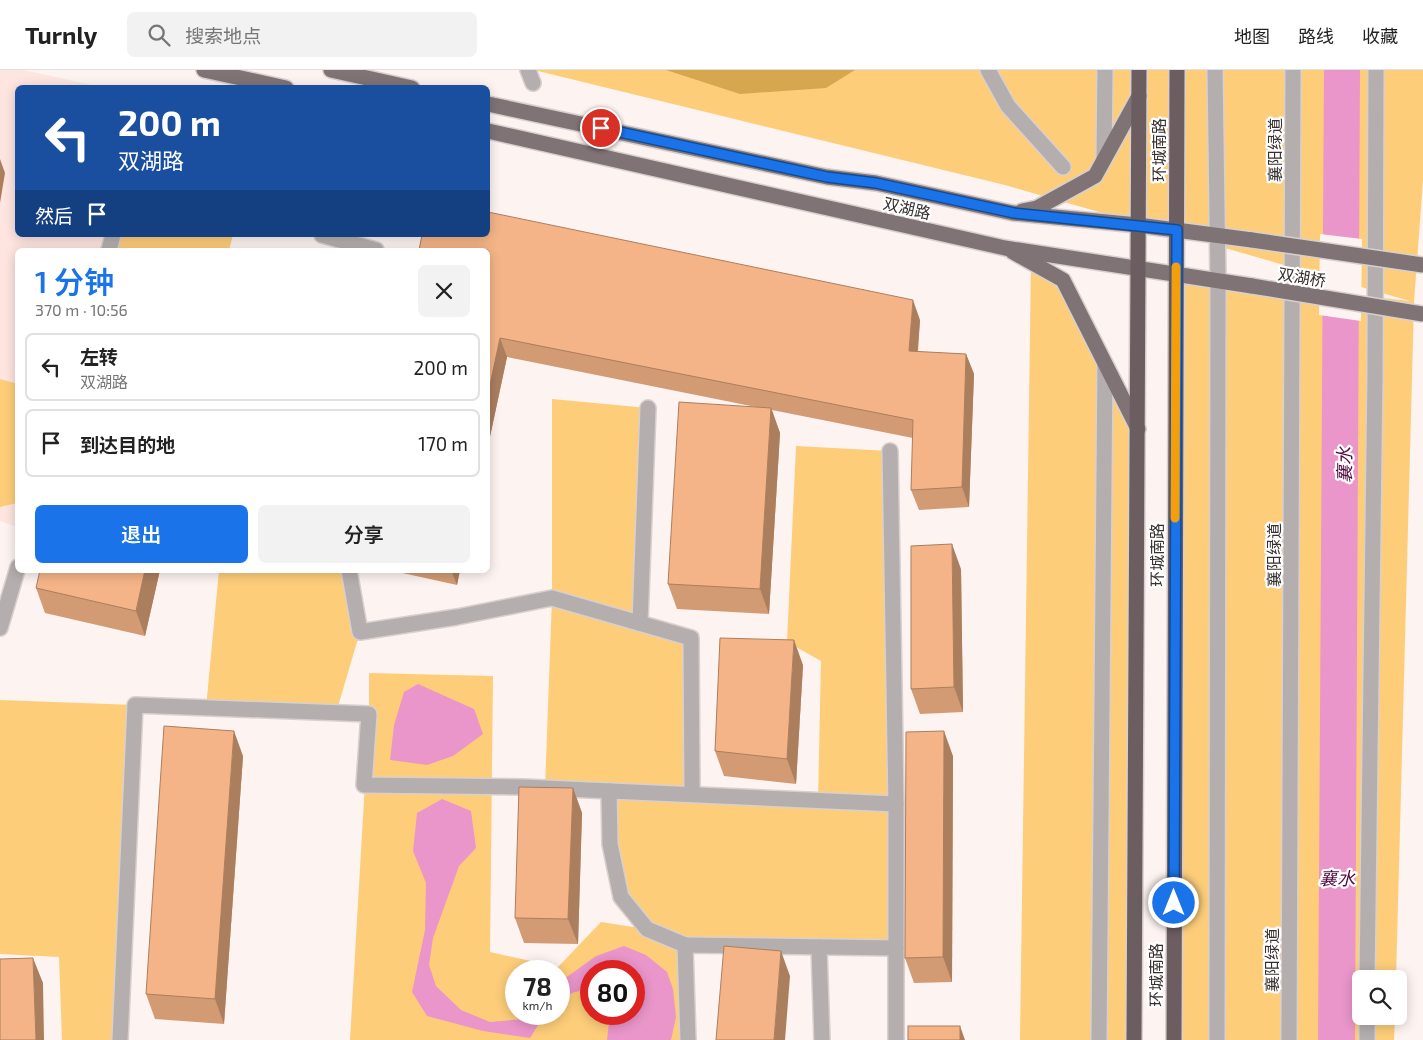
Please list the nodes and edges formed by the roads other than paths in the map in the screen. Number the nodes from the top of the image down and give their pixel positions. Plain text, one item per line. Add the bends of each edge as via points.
1 (204, 70) edge
2 (331, 70) edge
3 (988, 70) edge
4 (1105, 70) edge
5 (1139, 70) edge
6 (1177, 70) edge
7 (1215, 70) edge
8 (1293, 70) edge
9 (1376, 70) edge
10 (272, 85) edge
11 (398, 85) edge
12 (1139, 96) junction
13 (490, 104) edge
14 (490, 131) edge
15 (1104, 159) junction
16 (1063, 167) dead end
17 (1014, 213) junction
18 (1138, 225) junction
19 (1177, 230) junction
20 (1217, 236) junction
21 (329, 237) edge
22 (369, 248) edge
23 (1005, 248) junction
24 (1423, 265) edge
25 (1138, 269) junction
26 (1175, 274) junction
27 (1218, 281) junction
28 (1423, 314) edge
29 (1105, 364) junction
30 (648, 408) dead end
31 (1138, 429) junction
32 (890, 451) dead end
33 (16, 573) edge
34 (350, 573) edge
35 (640, 623) junction
36 (0, 628) edge
37 (609, 791) junction
38 (692, 794) junction
39 (896, 804) junction
40 (685, 945) junction
41 (820, 947) junction
42 (896, 948) junction
43 (1367, 970) edge
44 (1367, 1025) edge
45 (120, 1040) edge
46 (688, 1040) edge
47 (822, 1040) edge
48 (896, 1040) edge
49 (1100, 1040) edge
50 (1134, 1040) edge
51 (1174, 1040) edge
52 (1217, 1040) edge
53 (1289, 1040) edge
54 (1367, 1040) edge

1 - 10 main road
2 - 11 main road
3 - 16 street via 1008,106
4 - 15 street
5 - 12 highway, 环城南路
6 - 19 highway, 环城南路
7 - 20 street
8 - 53 street, 襄阳绿道
9 - 43 street
12 - 15 main road
12 - 18 highway, 环城南路
13 - 17 main road, 双湖路 via 817,175 876,183
14 - 23 main road, 双湖路
15 - 17 main road via 1095,176 1037,208
17 - 18 main road, 双湖路
18 - 19 main road, 双湖路
18 - 25 highway, 环城南路
19 - 20 main road, 双湖桥
19 - 26 highway, 环城南路
20 - 24 main road, 双湖桥, bridge
20 - 27 street
21 - 22 street
23 - 25 main road, 双湖路
23 - 29 main road via 1063,280
25 - 26 main road, 双湖路
25 - 31 highway, 环城南路
26 - 27 main road, 双湖桥
26 - 51 highway, 环城南路
27 - 28 main road, 双湖桥, bridge
27 - 52 street
29 - 31 main road
29 - 49 street
30 - 35 street
31 - 50 highway, 环城南路
32 - 39 street
33 - 36 street
34 - 35 street via 360,632 552,598
35 - 38 street via 691,638
37 - 38 street
37 - 40 street via 610,844 621,897 647,929
37 - 45 street via 364,785 369,714 135,705
38 - 39 street
39 - 42 street
40 - 41 street
40 - 46 street
41 - 42 street
41 - 47 street
42 - 48 street
44 - 54 street

